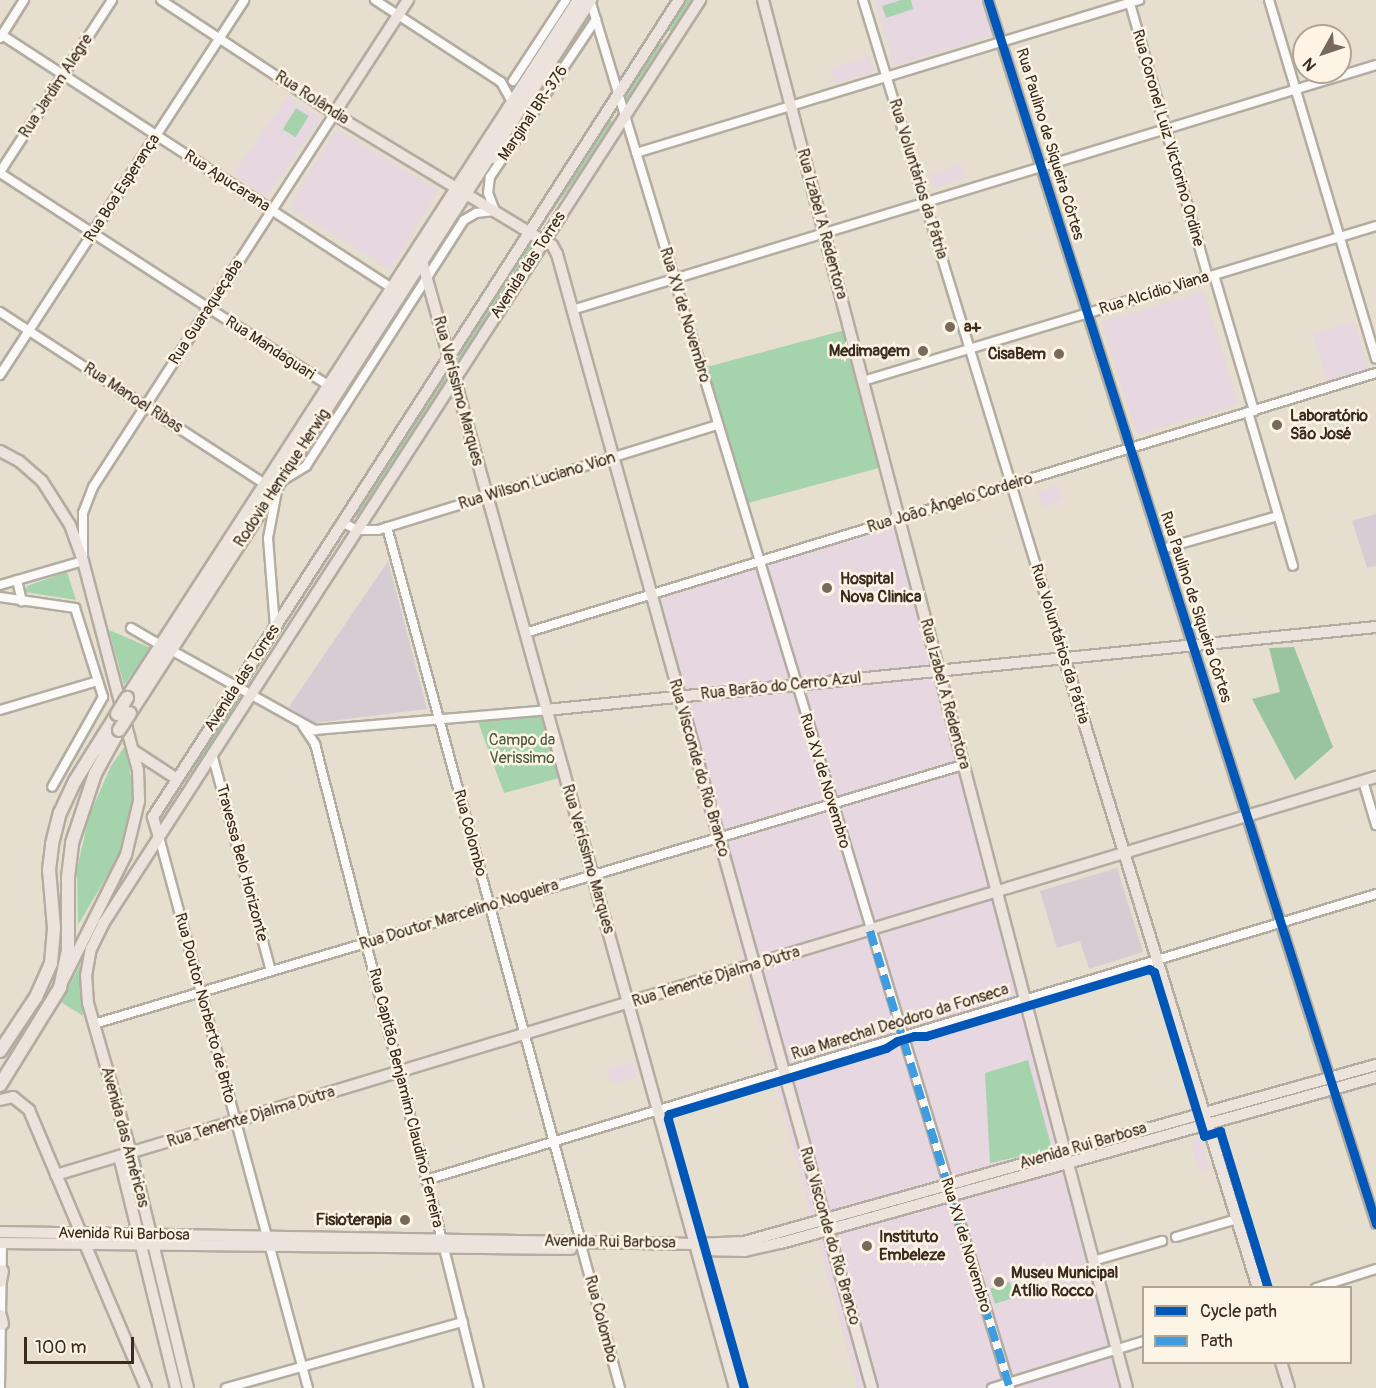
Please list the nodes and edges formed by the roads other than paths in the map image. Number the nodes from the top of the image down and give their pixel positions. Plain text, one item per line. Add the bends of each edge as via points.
1 (24, 0) edge
2 (112, 0) edge
3 (161, 0) edge
4 (244, 0) edge
5 (375, 0) edge
6 (408, 0) edge
7 (566, 0) edge
8 (579, 0) edge
9 (590, 0) edge
10 (679, 0) edge
11 (700, 0) edge
12 (764, 0) edge
13 (862, 0) edge
14 (988, 0) edge
15 (1139, 0) edge
16 (1269, 0) edge
17 (1129, 2) edge
18 (398, 15) junction
19 (596, 19) junction
20 (659, 31) junction
21 (1, 36) edge
22 (220, 38) junction
23 (674, 40) junction
24 (1002, 42) junction
25 (1376, 65) edge
26 (63, 75) junction
27 (886, 77) junction
28 (520, 81) junction
29 (501, 82) junction
30 (1296, 90) junction
31 (618, 93) junction
32 (512, 102) junction
33 (791, 106) junction
34 (334, 114) junction
35 (625, 117) junction
36 (1164, 130) junction
37 (156, 135) junction
38 (513, 141) junction
39 (636, 153) junction
40 (484, 163) junction
41 (1041, 168) junction
42 (0, 172) edge
43 (457, 188) junction
44 (925, 203) junction
45 (272, 210) junction
46 (495, 211) junction
47 (1376, 226) edge
48 (529, 232) junction
49 (93, 233) junction
50 (825, 233) junction
51 (1340, 237) junction
52 (544, 241) junction
53 (422, 261) junction
54 (1211, 276) junction
55 (427, 279) junction
56 (674, 279) junction
57 (392, 288) junction
58 (208, 308) junction
59 (572, 310) junction
60 (0, 312) edge
61 (1087, 313) junction
62 (29, 331) junction
63 (970, 349) junction
64 (448, 357) junction
65 (1376, 358) edge
66 (1376, 374) edge
67 (0, 375) edge
68 (454, 379) junction
69 (863, 381) junction
70 (329, 386) junction
71 (145, 406) junction
72 (1251, 412) junction
73 (718, 425) junction
74 (1130, 448) junction
75 (0, 451) edge
76 (613, 457) junction
77 (279, 483) junction
78 (265, 484) junction
79 (1011, 485) junction
80 (487, 496) junction
81 (1278, 516) junction
82 (899, 519) junction
83 (342, 522) junction
84 (387, 527) junction
85 (357, 530) junction
86 (1162, 549) junction
87 (83, 561) junction
88 (759, 562) junction
89 (1293, 566) dead end
90 (17, 580) junction
91 (0, 585) edge
92 (651, 595) junction
93 (0, 597) edge
94 (22, 600) junction
95 (131, 627) dead end
96 (275, 627) junction
97 (1376, 627) edge
98 (525, 633) junction
99 (1192, 645) junction
100 (166, 647) junction
101 (1064, 657) junction
102 (938, 670) junction
103 (98, 681) junction
104 (796, 684) junction
105 (236, 687) junction
106 (250, 695) junction
107 (679, 696) junction
108 (0, 710) edge
109 (546, 710) junction
110 (439, 720) junction
111 (303, 726) junction
112 (328, 730) junction
113 (316, 748) junction
114 (134, 752) junction
115 (212, 754) junction
116 (963, 765) junction
117 (1376, 777) edge
118 (1363, 781) junction
119 (176, 782) junction
120 (52, 787) dead end
121 (187, 793) junction
122 (832, 804) junction
123 (1247, 816) junction
124 (1376, 825) edge
125 (159, 837) junction
126 (719, 838) junction
127 (1125, 853) junction
128 (120, 869) junction
129 (592, 876) junction
130 (996, 892) junction
131 (1376, 894) edge
132 (489, 906) junction
133 (1281, 923) junction
134 (103, 924) junction
135 (870, 930) junction
136 (366, 943) junction
137 (1158, 960) junction
138 (754, 965) junction
139 (271, 971) junction
140 (60, 988) junction
141 (201, 992) junction
142 (1024, 1000) junction
143 (628, 1003) junction
144 (94, 1024) junction
145 (524, 1034) junction
146 (902, 1036) junction
147 (0, 1051) edge
148 (1376, 1065) edge
149 (399, 1072) junction
150 (784, 1072) junction
151 (1376, 1077) edge
152 (1331, 1083) junction
153 (0, 1085) edge
154 (0, 1100) edge
155 (657, 1110) junction
156 (1204, 1112) junction
157 (236, 1121) junction
158 (1208, 1124) junction
159 (553, 1141) junction
160 (1064, 1152) junction
161 (131, 1153) junction
162 (119, 1156) junction
163 (1066, 1163) junction
164 (56, 1175) junction
165 (426, 1180) junction
166 (948, 1184) junction
167 (951, 1196) junction
168 (825, 1218) junction
169 (1237, 1219) junction
170 (1376, 1224) edge
171 (828, 1230) junction
172 (1176, 1237) dead end
173 (83, 1239) junction
174 (1, 1240) edge
175 (145, 1240) junction
176 (268, 1241) junction
177 (1162, 1241) dead end
178 (443, 1244) junction
179 (581, 1246) junction
180 (695, 1247) junction
181 (1093, 1261) junction
182 (1376, 1269) edge
183 (1, 1276) edge
184 (1258, 1286) edge
185 (1319, 1286) edge
186 (1, 1320) edge
187 (463, 1322) junction
188 (1142, 1341) edge
189 (1116, 1349) junction
190 (1282, 1364) edge
191 (303, 1367) junction
192 (1009, 1385) edge
193 (0, 1388) edge
194 (146, 1388) edge
195 (176, 1388) edge
196 (188, 1388) edge
197 (226, 1388) edge
198 (308, 1388) edge
199 (479, 1388) edge
200 (620, 1388) edge
201 (735, 1388) edge
202 (872, 1388) edge
203 (992, 1388) edge
204 (1127, 1388) edge
205 (1289, 1388) edge

1 - 21 street
2 - 26 street, Rua Jardim Alegre
3 - 22 street, Rua Rolândia
4 - 22 street, Rua Boa Esperança
5 - 18 street
6 - 18 main road, Rua Guaraqueçaba
7 - 28 street
8 - 28 highway, Rodovia Henrique Herwig
9 - 19 street, Rua XV de Novembro
9 - 40 highway, Rodovia Henrique Herwig
10 - 20 main road, Avenida das Torres
11 - 23 main road, Avenida das Torres
12 - 33 main road, Rua Izabel A Redentora
13 - 27 street, Rua Voluntários da Pátria
14 - 24 street, Rua Paulino de Siqueira Côrtes
15 - 17 street
16 - 30 street
17 - 24 street
17 - 36 street, Rua Coronel Luiz Victorino Ordine via 1164,118
18 - 29 street
18 - 34 main road, Rua Guaraqueçaba
19 - 31 street, Rua XV de Novembro
19 - 38 street, Marginal BR-376
20 - 23 main road via 664,40
20 - 31 main road, Avenida das Torres
21 - 26 street, Rua Apucarana
22 - 34 street, Rua Rolândia
22 - 37 street, Rua Boa Esperança
23 - 35 main road, Avenida das Torres
24 - 27 street
24 - 41 street, Rua Paulino de Siqueira Côrtes
25 - 30 street
26 - 37 street, Rua Apucarana
26 - 42 street, Rua Jardim Alegre
27 - 33 street
27 - 44 street, Rua Voluntários da Pátria
28 - 29 street
28 - 32 highway, Rodovia Henrique Herwig
29 - 32 street
30 - 36 street
30 - 51 street
31 - 35 street, Rua XV de Novembro
31 - 48 main road, Avenida das Torres
32 - 43 highway, Rodovia Henrique Herwig
33 - 39 street
33 - 50 main road, Rua Izabel A Redentora
34 - 43 main road, Rua Rolândia
34 - 45 street, Rua Guaraqueçaba
35 - 39 street, Rua XV de Novembro
35 - 52 main road, Avenida das Torres
36 - 41 street
36 - 54 street, Rua Coronel Luiz Victorino Ordine
37 - 45 street, Rua Apucarana
37 - 49 street, Rua Boa Esperança
38 - 40 highway
38 - 46 street, Marginal BR-376 via 488,181
39 - 56 street, Rua XV de Novembro
40 - 43 highway, Rodovia Henrique Herwig
41 - 44 street
41 - 61 street, Rua Paulino de Siqueira Côrtes
42 - 49 street, Rua Mandaguari
43 - 46 main road, Rua Visconde do Rio Branco
43 - 53 highway, Rodovia Henrique Herwig
43 - 57 highway, Rodovia Henrique Herwig
44 - 50 street
44 - 63 street, Rua Voluntários da Pátria
45 - 57 street, Rua Apucarana
45 - 58 street, Rua Guaraqueçaba
46 - 48 main road, Rua Visconde do Rio Branco
46 - 55 street via 476,213 464,220
47 - 51 street, Rua Alcídio Viana
48 - 52 main road, Rua Visconde do Rio Branco
48 - 64 main road, Avenida das Torres
49 - 58 street, Rua Mandaguari
49 - 62 street, Rua Boa Esperança
50 - 56 street
50 - 69 main road, Rua Izabel A Redentora
51 - 54 street, Rua Alcídio Viana
51 - 65 street
52 - 59 main road, Rua Visconde do Rio Branco via 557,254
52 - 68 main road, Avenida das Torres
53 - 55 main road, Rua Veríssimo Marques
53 - 77 highway, Rodovia Henrique Herwig
54 - 61 street, Rua Alcídio Viana
54 - 72 street, Rua Coronel Luiz Victorino Ordine
55 - 64 main road, Rua Veríssimo Marques
55 - 77 street via 306,465
56 - 59 street
56 - 73 street, Rua XV de Novembro
57 - 70 highway, Rodovia Henrique Herwig
58 - 70 street, Rua Mandaguari
58 - 71 street, Rua Guaraqueçaba
59 - 76 main road, Rua Visconde do Rio Branco
60 - 62 street, Rua Manoel Ribas
61 - 63 street, Rua Alcídio Viana
61 - 74 street, Rua Paulino de Siqueira Côrtes
62 - 67 street, Rua Boa Esperança
62 - 71 street, Rua Manoel Ribas
63 - 69 street, Rua Alcídio Viana
63 - 79 street, Rua Voluntários da Pátria
64 - 68 main road, Rua Veríssimo Marques
64 - 83 main road, Avenida das Torres
66 - 72 street, Rua João Ângelo Cordeiro
68 - 80 main road, Rua Veríssimo Marques
68 - 85 main road, Avenida das Torres
69 - 82 main road, Rua Izabel A Redentora
70 - 78 highway, Rodovia Henrique Herwig
71 - 78 street, Rua Manoel Ribas
71 - 87 street, Rua Guaraqueçaba via 87,500 81,526
72 - 74 street, Rua João Ângelo Cordeiro
72 - 81 street, Rua Coronel Luiz Victorino Ordine
73 - 76 street, Rua Wilson Luciano Vion
73 - 88 street, Rua XV de Novembro
74 - 79 street, Rua João Ângelo Cordeiro
74 - 86 street, Rua Paulino de Siqueira Côrtes
75 - 87 main road via 32,472 52,493 70,525
76 - 80 street, Rua Wilson Luciano Vion
76 - 92 main road, Rua Visconde do Rio Branco
77 - 96 street via 268,538
77 - 100 highway, Rodovia Henrique Herwig
78 - 100 highway, Rodovia Henrique Herwig
79 - 82 street, Rua João Ângelo Cordeiro
79 - 101 street, Rua Voluntários da Pátria
80 - 84 street, Rua Wilson Luciano Vion
80 - 98 main road, Rua Veríssimo Marques
81 - 86 street
81 - 89 street, Rua Coronel Luiz Victorino Ordine
82 - 88 street, Rua João Ângelo Cordeiro
82 - 102 main road, Rua Izabel A Redentora
83 - 85 street
83 - 96 main road, Avenida das Torres
84 - 85 street, Rua Wilson Luciano Vion via 372,532
84 - 110 street, Rua Colombo
85 - 106 main road, Avenida das Torres
86 - 99 street, Rua Paulino de Siqueira Côrtes
87 - 90 street
87 - 114 main road
88 - 92 street, Rua João Ângelo Cordeiro
88 - 104 street, Rua XV de Novembro
90 - 91 street
90 - 94 street
92 - 98 street, Rua João Ângelo Cordeiro
92 - 107 main road, Rua Visconde do Rio Branco
93 - 94 street
94 - 103 street via 75,608
95 - 100 street, Rua Barão do Cerro Azul
96 - 105 main road, Avenida das Torres
97 - 99 main road, Rua Barão do Cerro Azul
98 - 109 main road, Rua Veríssimo Marques
99 - 101 main road, Rua Barão do Cerro Azul
99 - 123 street, Rua Paulino de Siqueira Côrtes
100 - 105 street, Rua Barão do Cerro Azul
100 - 140 highway, Rodovia Henrique Herwig, bridge via 87,793 72,843 68,949
100 - 147 highway, Rodovia Henrique Herwig, bridge via 127,698 75,782 56,828 49,870 54,928 51,963 36,997
101 - 102 main road, Rua Barão do Cerro Azul
101 - 127 main road, Rua Voluntários da Pátria
102 - 104 main road, Rua Barão do Cerro Azul
102 - 116 main road, Rua Izabel A Redentora
103 - 108 street
103 - 120 street via 103,697
104 - 107 main road, Rua Barão do Cerro Azul
104 - 122 street, Rua XV de Novembro
105 - 106 street, Rua Barão do Cerro Azul
105 - 119 main road, Avenida das Torres
106 - 111 street, Rua Barão do Cerro Azul
106 - 115 main road, Avenida das Torres
107 - 109 main road, Rua Barão do Cerro Azul
107 - 126 main road, Rua Visconde do Rio Branco
109 - 110 street, Rua Barão do Cerro Azul
109 - 129 main road, Rua Veríssimo Marques
110 - 112 street, Rua Barão do Cerro Azul
110 - 132 street, Rua Colombo
111 - 112 street, Rua Barão do Cerro Azul
111 - 113 street, Rua Capitão Benjamim Claudino Ferreira
112 - 113 street
113 - 136 street, Rua Capitão Benjamim Claudino Ferreira
114 - 119 main road
114 - 128 main road via 139,801 132,838
115 - 121 main road, Avenida das Torres
115 - 139 street, Travessa Belo Horizonte
116 - 122 street, Rua Doutor Marcelino Nogueira
116 - 130 main road, Rua Izabel A Redentora
117 - 118 main road, Rua Tenente Djalma Dutra
118 - 123 main road, Rua Tenente Djalma Dutra
118 - 124 street
119 - 121 main road
119 - 125 main road, Avenida das Torres via 153,817
121 - 125 main road, Avenida das Torres
122 - 126 street, Rua Doutor Marcelino Nogueira
122 - 135 street, Rua XV de Novembro
123 - 127 main road, Rua Tenente Djalma Dutra
123 - 133 street, Rua Paulino de Siqueira Côrtes
125 - 134 main road, Avenida das Torres
125 - 141 street, Rua Doutor Norberto de Brito
126 - 129 street, Rua Doutor Marcelino Nogueira
126 - 138 main road, Rua Visconde do Rio Branco
127 - 130 main road, Rua Tenente Djalma Dutra
127 - 137 main road, Rua Voluntários da Pátria
128 - 134 main road
128 - 140 main road
129 - 132 street, Rua Doutor Marcelino Nogueira
129 - 143 main road, Rua Veríssimo Marques
130 - 135 main road, Rua Tenente Djalma Dutra
130 - 142 main road, Rua Izabel A Redentora
131 - 133 street, Rua Marechal Deodoro da Fonseca
132 - 136 street, Rua Doutor Marcelino Nogueira
132 - 145 street, Rua Colombo
133 - 137 street, Rua Marechal Deodoro da Fonseca
133 - 152 street, Rua Paulino de Siqueira Côrtes
134 - 144 main road, Avenida das Américas via 91,949 86,976
135 - 138 main road, Rua Tenente Djalma Dutra
135 - 146 street, Rua XV de Novembro
136 - 139 street, Rua Doutor Marcelino Nogueira
136 - 149 street, Rua Capitão Benjamim Claudino Ferreira
137 - 142 street, Rua Marechal Deodoro da Fonseca
137 - 156 main road, Rua Voluntários da Pátria
138 - 143 main road, Rua Tenente Djalma Dutra
138 - 150 main road, Rua Visconde do Rio Branco
139 - 141 street, Rua Doutor Marcelino Nogueira
140 - 153 highway
141 - 144 street, Rua Doutor Marcelino Nogueira
141 - 157 street, Rua Doutor Norberto de Brito
142 - 146 street, Rua Marechal Deodoro da Fonseca
142 - 160 main road, Rua Izabel A Redentora
143 - 145 main road, Rua Tenente Djalma Dutra
143 - 155 main road, Rua Veríssimo Marques
144 - 161 main road, Avenida das Américas
145 - 149 main road, Rua Tenente Djalma Dutra
145 - 159 street, Rua Colombo
146 - 150 street, Rua Marechal Deodoro da Fonseca
146 - 166 street, Rua XV de Novembro
148 - 152 main road, Avenida Rui Barbosa
149 - 157 main road, Rua Tenente Djalma Dutra
149 - 165 street, Rua Capitão Benjamim Claudino Ferreira
150 - 155 street, Rua Marechal Deodoro da Fonseca
150 - 168 main road, Rua Visconde do Rio Branco
151 - 152 main road, Avenida Rui Barbosa
152 - 156 main road, Avenida Rui Barbosa
152 - 158 main road, Avenida Rui Barbosa
152 - 170 street, Rua Paulino de Siqueira Côrtes
154 - 164 main road via 14,1097 25,1105
155 - 159 street, Rua Marechal Deodoro da Fonseca
155 - 180 main road, Rua Veríssimo Marques
156 - 158 main road, Rua Voluntários da Pátria
156 - 160 main road, Avenida Rui Barbosa
157 - 161 main road, Rua Tenente Djalma Dutra
157 - 176 street, Rua Doutor Norberto de Brito
158 - 163 main road, Avenida Rui Barbosa
158 - 169 main road, Rua Voluntários da Pátria
159 - 165 street, Rua Marechal Deodoro da Fonseca
159 - 179 street, Rua Colombo
160 - 163 main road, Rua Izabel A Redentora
160 - 166 main road, Avenida Rui Barbosa
161 - 162 main road, Rua Tenente Djalma Dutra
161 - 175 main road, Avenida das Américas
162 - 164 main road, Rua Tenente Djalma Dutra
162 - 175 main road, Avenida das Américas
163 - 167 main road, Avenida Rui Barbosa
163 - 181 main road, Rua Izabel A Redentora
164 - 173 main road
165 - 178 street, Rua Capitão Benjamim Claudino Ferreira
166 - 167 street, Rua XV de Novembro
166 - 168 main road, Avenida Rui Barbosa
167 - 171 main road, Avenida Rui Barbosa
167 - 192 street, Rua XV de Novembro
168 - 171 main road, Rua Visconde do Rio Branco
168 - 180 main road, Avenida Rui Barbosa via 744,1242
169 - 172 street
169 - 184 main road, Rua Voluntários da Pátria
171 - 180 main road, Avenida Rui Barbosa via 745,1251
171 - 202 main road, Rua Visconde do Rio Branco
173 - 174 main road, Avenida Rui Barbosa
173 - 175 main road, Avenida Rui Barbosa
173 - 194 main road
174 - 183 street
175 - 176 main road, Avenida Rui Barbosa
175 - 195 main road, Avenida das Américas
175 - 196 main road, Avenida das Américas
176 - 178 main road, Avenida Rui Barbosa
176 - 191 street, Rua Doutor Norberto de Brito
177 - 181 street
178 - 179 main road, Avenida Rui Barbosa
178 - 187 street, Rua Capitão Benjamim Claudino Ferreira
179 - 180 main road, Avenida Rui Barbosa
179 - 200 street, Rua Colombo
180 - 201 main road, Rua Veríssimo Marques
181 - 189 main road, Rua Izabel A Redentora
182 - 185 street
183 - 186 street
186 - 193 street
187 - 191 street
187 - 199 street, Rua Capitão Benjamim Claudino Ferreira
188 - 189 street
189 - 192 street
189 - 204 main road, Rua Izabel A Redentora
190 - 205 main road
191 - 197 street
191 - 198 street, Rua Doutor Norberto de Brito
192 - 203 street

